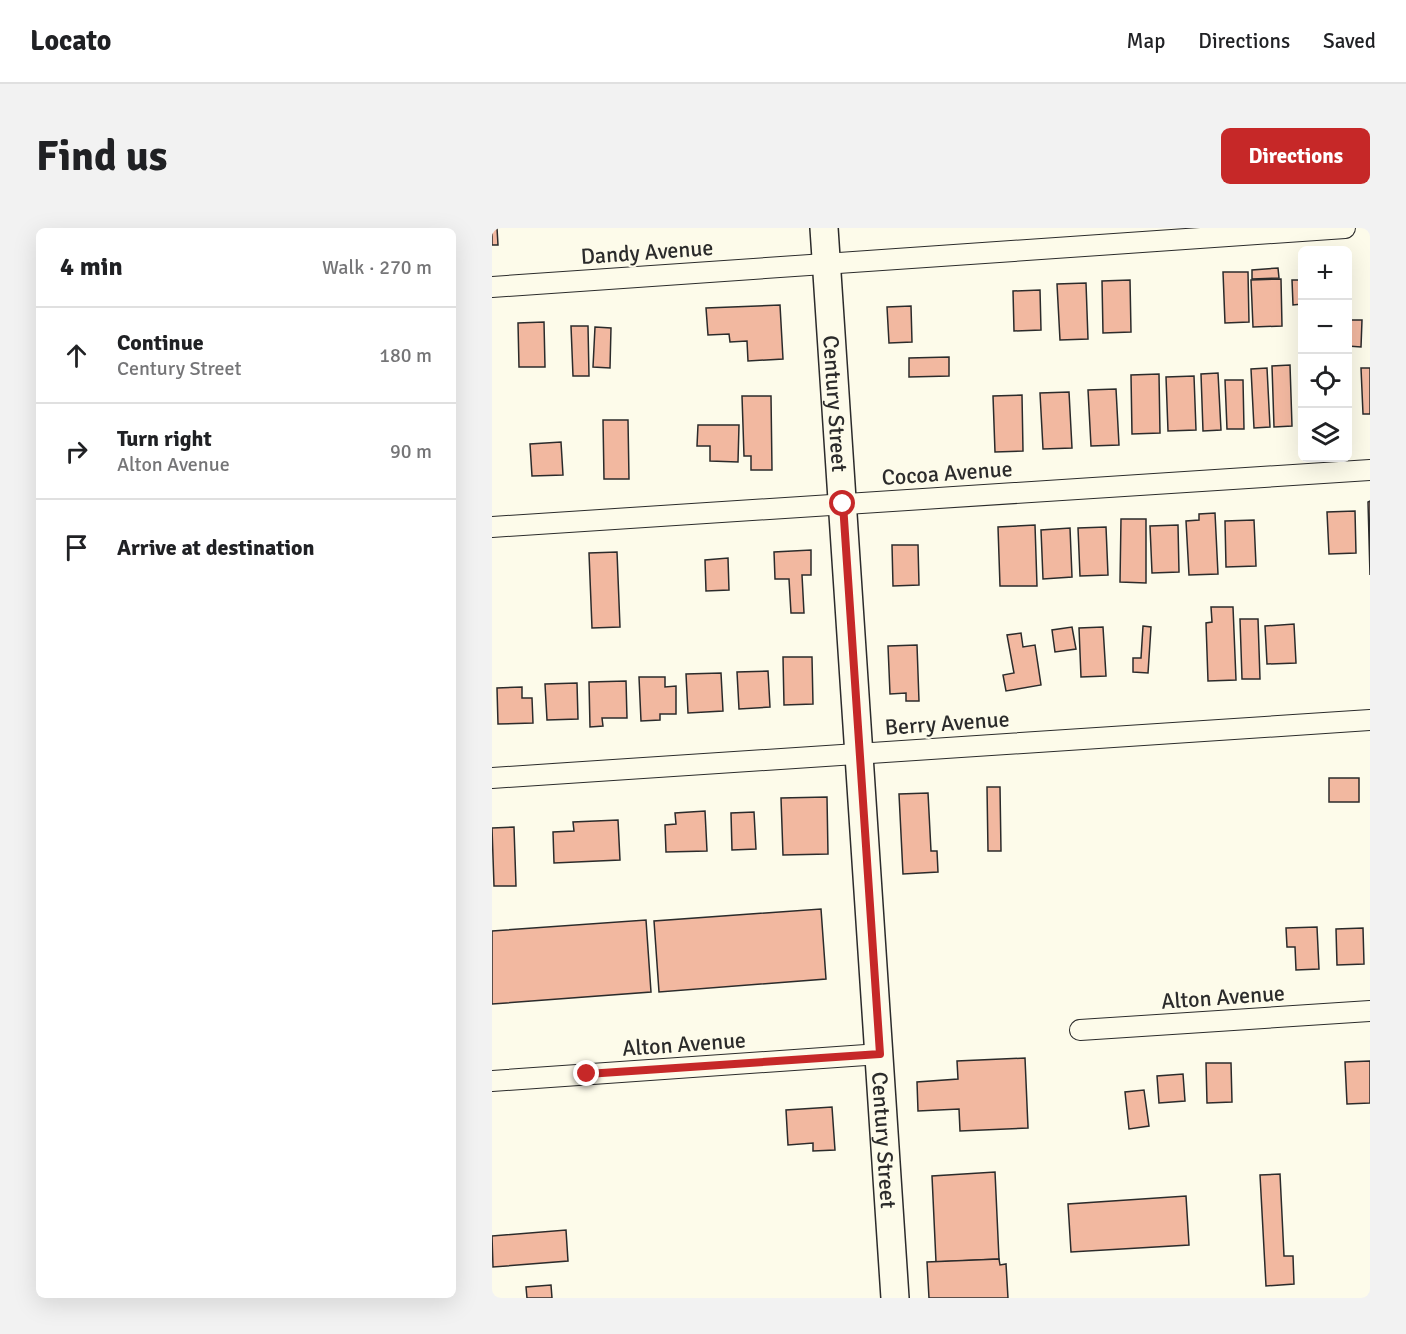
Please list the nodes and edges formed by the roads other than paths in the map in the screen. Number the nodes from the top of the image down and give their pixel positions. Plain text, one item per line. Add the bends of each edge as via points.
1 (824, 228) edge
2 (1345, 228) edge
3 (826, 264) junction
4 (492, 286) edge
5 (1370, 470) edge
6 (843, 504) junction
7 (492, 527) edge
8 (1370, 720) edge
9 (858, 752) junction
10 (492, 778) edge
11 (1370, 1011) edge
12 (1080, 1030) dead end
13 (880, 1054) junction
14 (492, 1081) edge
15 (895, 1298) edge

1 - 3 street, Century Street
2 - 3 street, Dandy Avenue
3 - 4 street, Dandy Avenue
3 - 6 street, Century Street
5 - 6 street, Cocoa Avenue
6 - 7 street, Cocoa Avenue
6 - 9 street, Century Street
8 - 9 street, Berry Avenue
9 - 10 street, Berry Avenue
9 - 13 street, Century Street
11 - 12 street, Alton Avenue
13 - 14 street, Alton Avenue
13 - 15 street, Century Street

